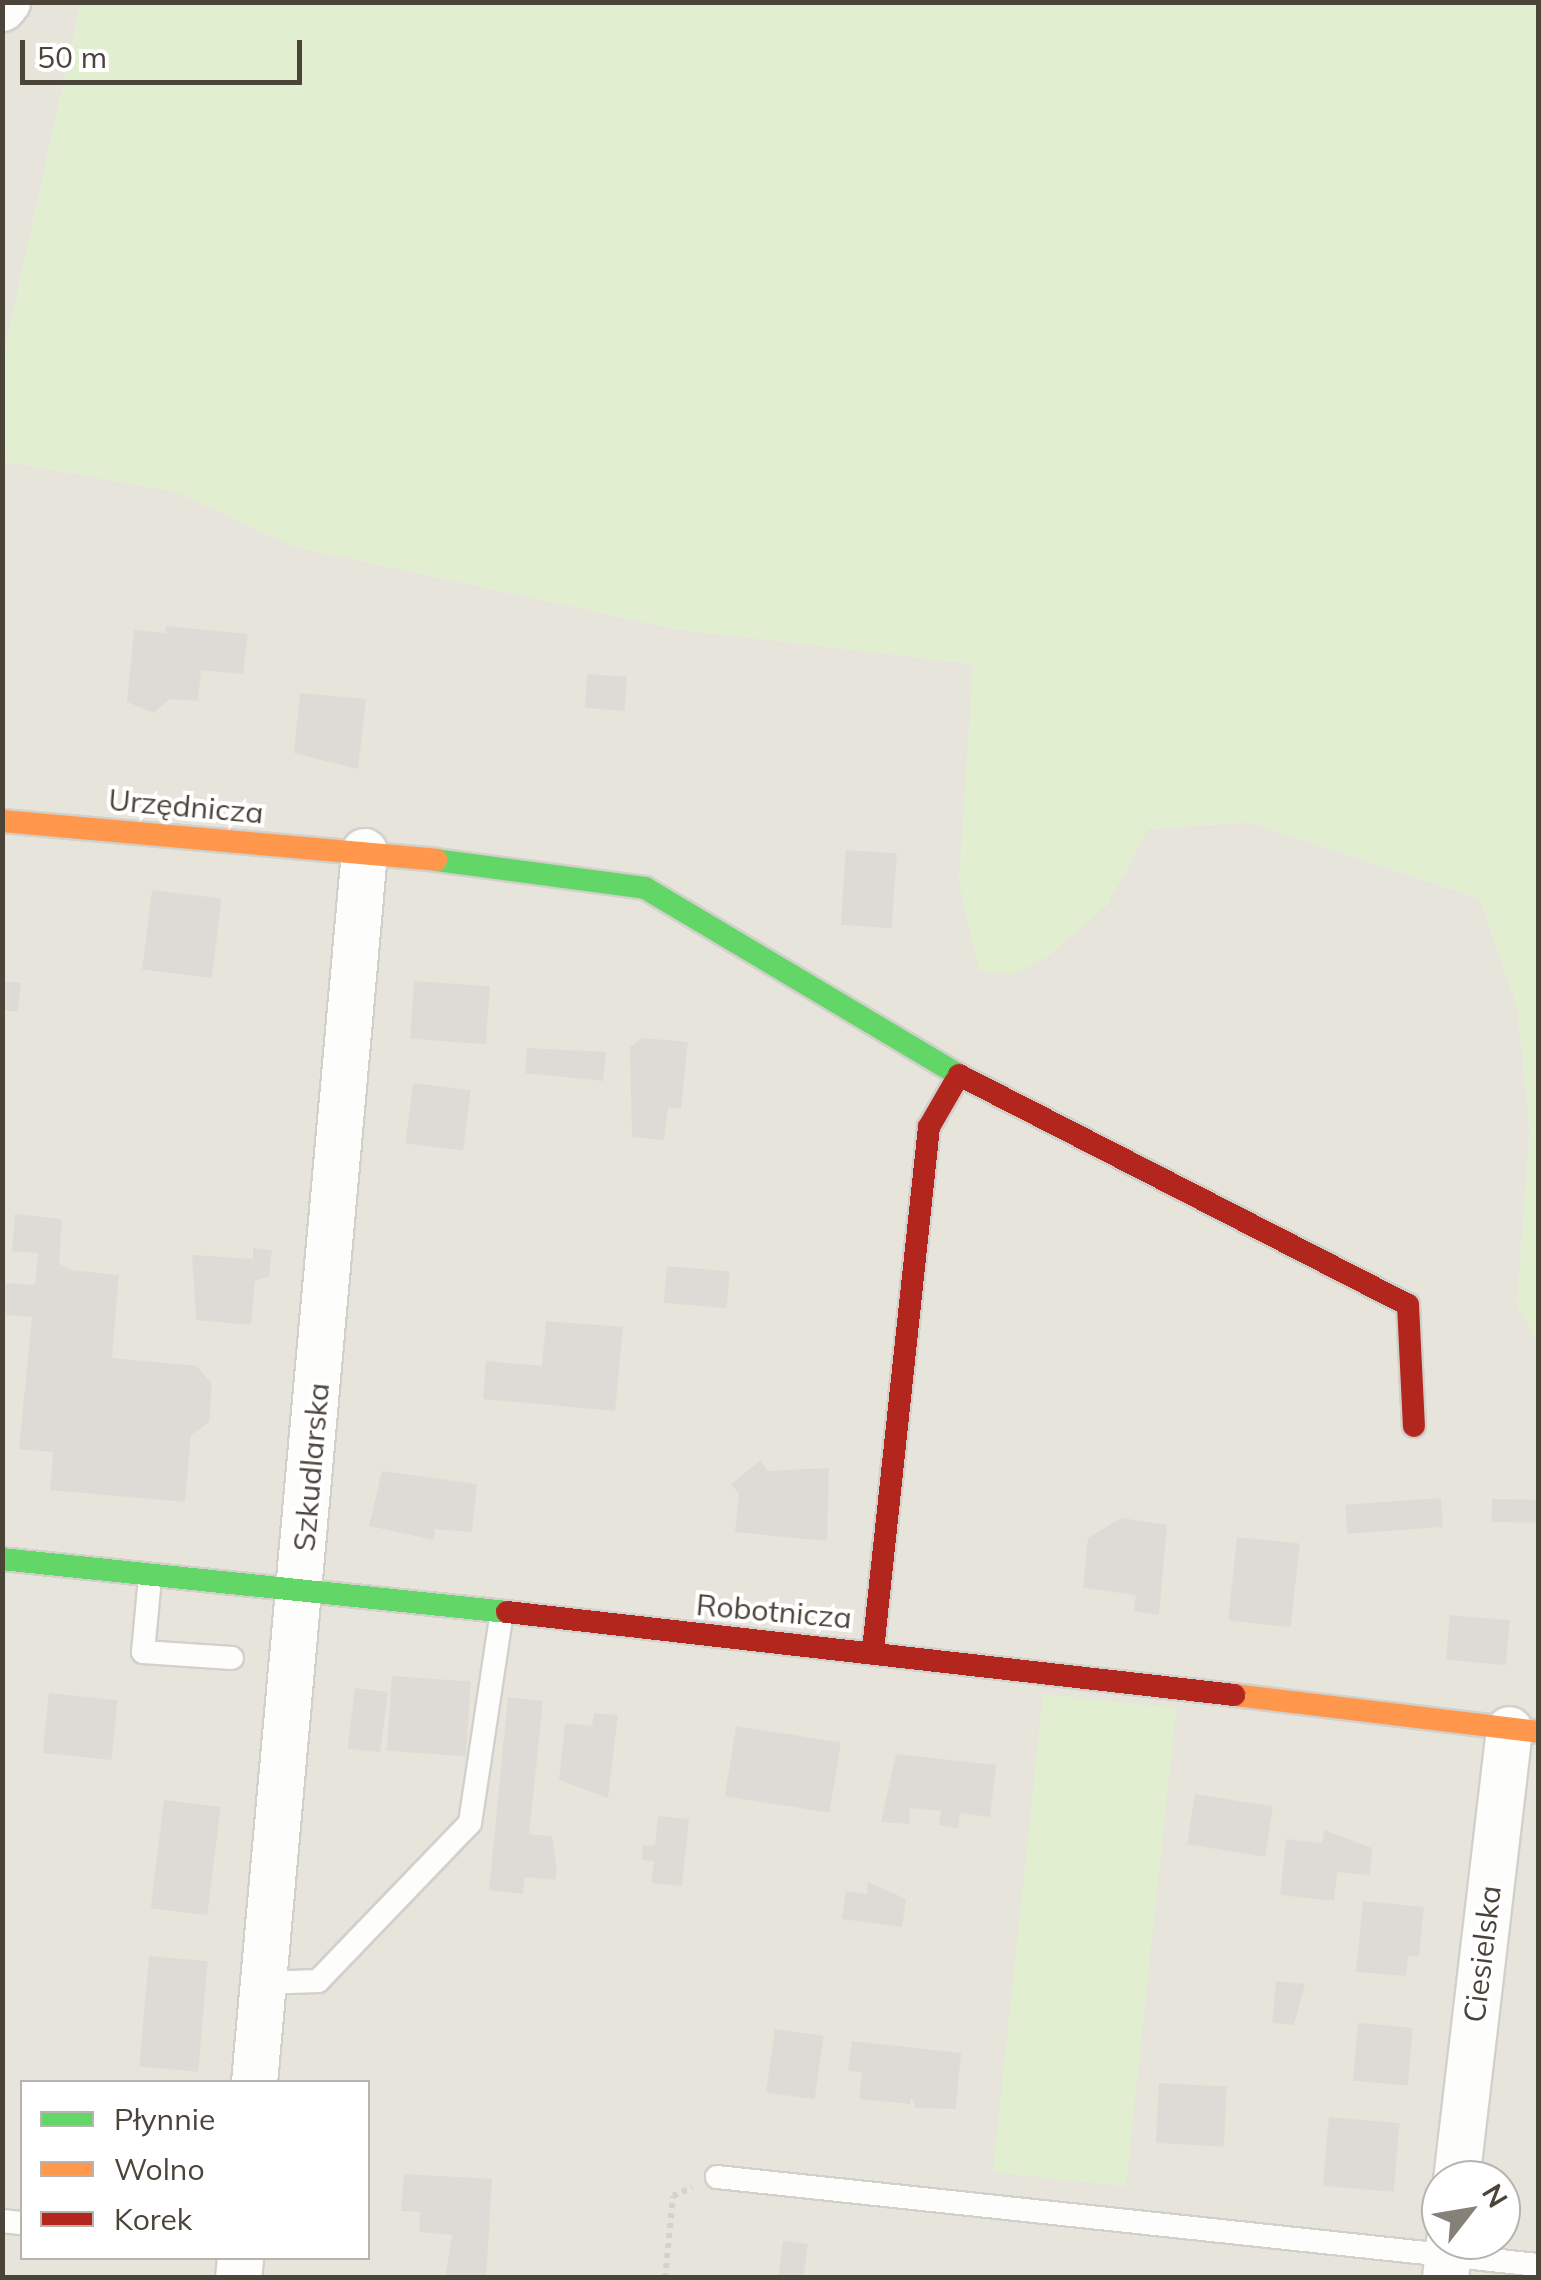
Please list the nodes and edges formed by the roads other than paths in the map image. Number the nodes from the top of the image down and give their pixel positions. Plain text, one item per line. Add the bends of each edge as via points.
1 (2, 821) edge
2 (364, 851) junction
3 (959, 1075) junction
4 (1414, 1426) dead end
5 (2, 1560) edge
6 (150, 1578) junction
7 (300, 1594) junction
8 (501, 1617) junction
9 (874, 1650) junction
10 (232, 1658) dead end
11 (1524, 1730) edge
12 (262, 1983) junction
13 (254, 2080) edge
14 (1459, 2160) edge
15 (717, 2177) road end
16 (1421, 2255) edge
17 (1474, 2260) edge
18 (1538, 2265) edge

1 - 2 street, Urzędnicza
2 - 3 street, Urzędnicza via 645,888
2 - 7 street, Szkudlarska
3 - 4 street, Urzędnicza via 1408,1305
3 - 9 street via 928,1127
5 - 6 street, Robotnicza
6 - 7 street, Robotnicza
6 - 10 lane via 143,1652
7 - 8 street, Robotnicza
7 - 12 street, Szkudlarska
8 - 9 street, Robotnicza
8 - 12 lane via 470,1823 318,1981
9 - 11 street, Robotnicza
11 - 14 street, Ciesielska
12 - 13 street, Szkudlarska
15 - 16 lane
17 - 18 lane

